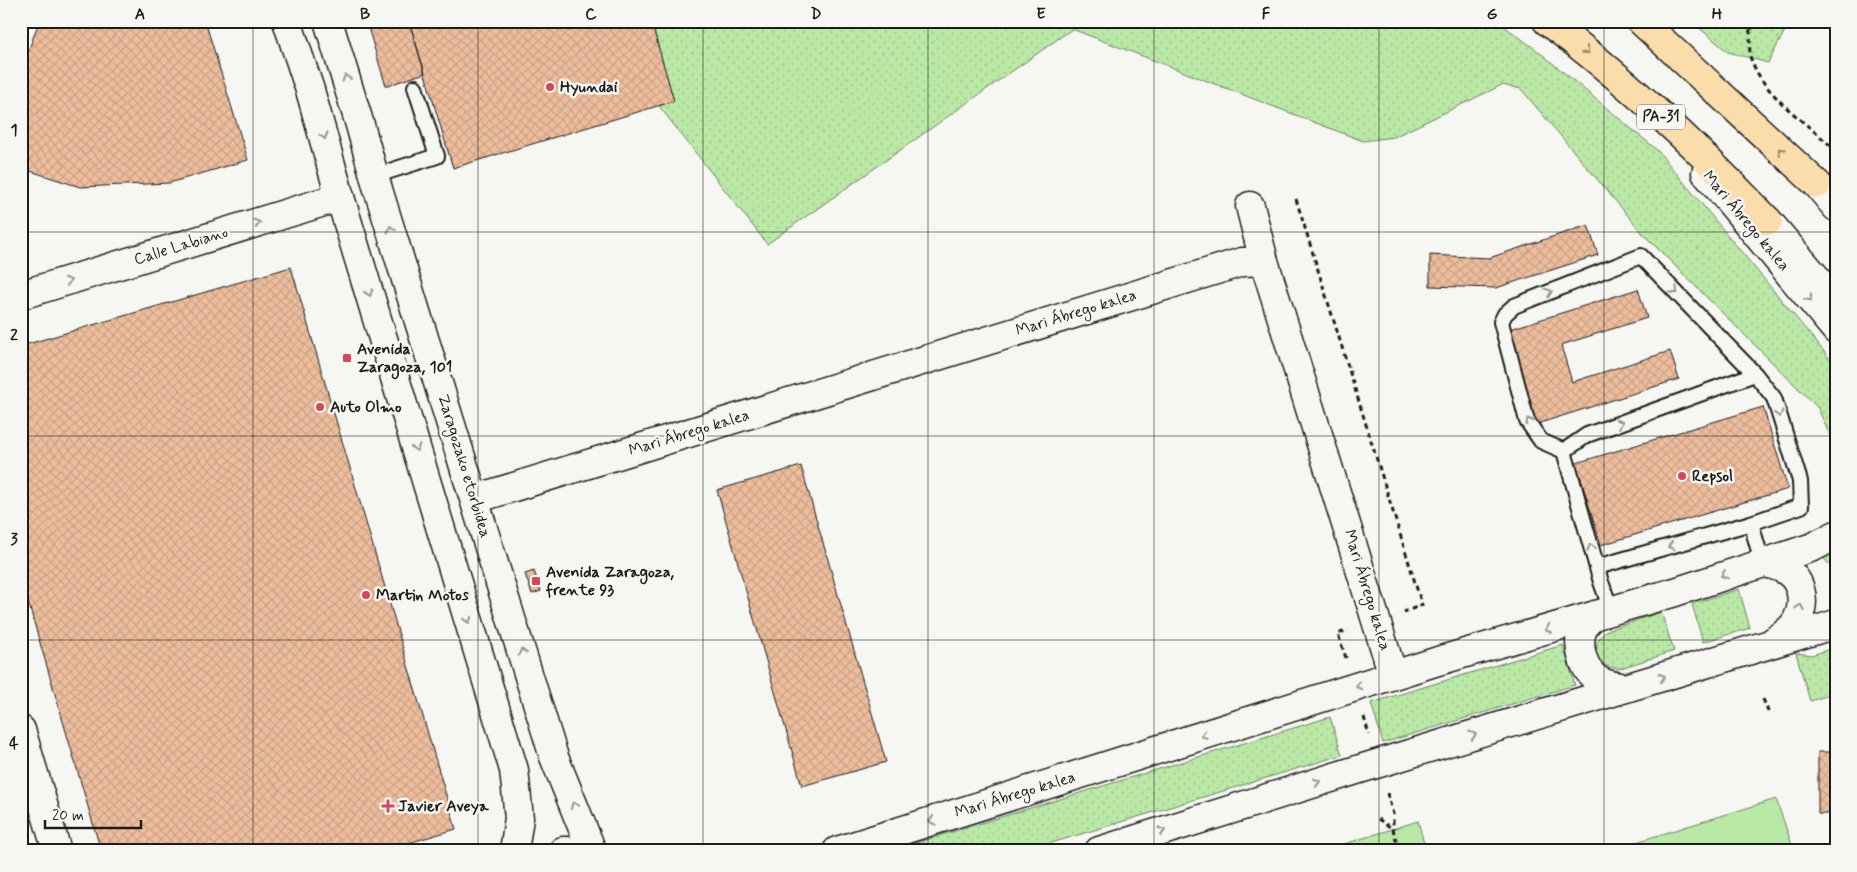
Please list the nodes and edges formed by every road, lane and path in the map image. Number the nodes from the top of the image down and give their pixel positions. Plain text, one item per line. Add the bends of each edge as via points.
1 (287, 21) edge
2 (328, 21) edge
3 (1547, 21) edge
4 (1641, 21) edge
5 (1746, 21) edge
6 (1761, 21) edge
7 (1751, 29) junction
8 (415, 87) dead end
9 (1655, 112) junction
10 (1836, 151) edge
11 (374, 176) junction
12 (1817, 184) joint
13 (340, 197) junction
14 (1250, 206) dead end
15 (1836, 207) edge
16 (1768, 221) joint
17 (1264, 261) junction
18 (21, 295) edge
19 (1836, 301) edge
20 (1836, 330) edge
21 (1755, 374) junction
22 (1564, 451) junction
23 (475, 499) junction
24 (1751, 523) junction
25 (1836, 535) edge
26 (1762, 562) junction
27 (1597, 567) junction
28 (1603, 613) junction
29 (1836, 624) edge
30 (1771, 643) junction
31 (1394, 675) junction
32 (1625, 688) junction
33 (1763, 699) dead end
34 (1769, 714) dead end
35 (21, 730) edge
36 (1378, 819) dead end
37 (57, 851) edge
38 (514, 851) edge
39 (563, 851) edge
40 (567, 851) edge
41 (592, 851) edge
42 (837, 851) edge
43 (1099, 851) edge
44 (1399, 851) edge

1 -> 13 street
11 -> 2 street, Zaragozako etorbidea
3 -> 9 highway, PA-31 via 1587,51
12 -> 4 highway
5 - 7 path
6 - 7 path
7 - 10 path via 1751,60 1768,89
8 - 11 lane via 437,156
9 - 16 highway, PA-31 via 1716,167
9 -> 20 street, Mari Ábrego kalea
23 -> 11 street, Zaragozako etorbidea
12 - 15 street
18 -> 13 street, Calle Labiano
13 -> 38 street via 514,770 519,818
14 - 17 street
16 - 19 street
17 - 23 street, Mari Ábrego kalea via 1242,262
17 - 31 street, Mari Ábrego kalea
22 -> 21 lane via 1587,434
22 -> 21 lane via 1541,441 1527,421 1502,322 1514,306 1641,256
21 -> 24 lane via 1774,398 1800,481 1801,506
27 -> 22 lane
41 -> 23 street, Zaragozako etorbidea via 554,757
24 - 26 lane
24 -> 27 lane
25 - 26 street, Mari Ábrego kalea
26 -> 28 street, Mari Ábrego kalea
30 -> 26 street via 1798,619 1803,597 1796,578 1782,568
27 - 28 lane
28 -> 31 street, Mari Ábrego kalea
28 - 32 street via 1584,627 1581,640 1583,661 1597,679
29 - 30 street
32 -> 30 street
31 -> 42 street, Mari Ábrego kalea
43 -> 32 street
33 - 34 path
35 - 37 street
36 - 44 path via 1393,829
39 - 40 street

